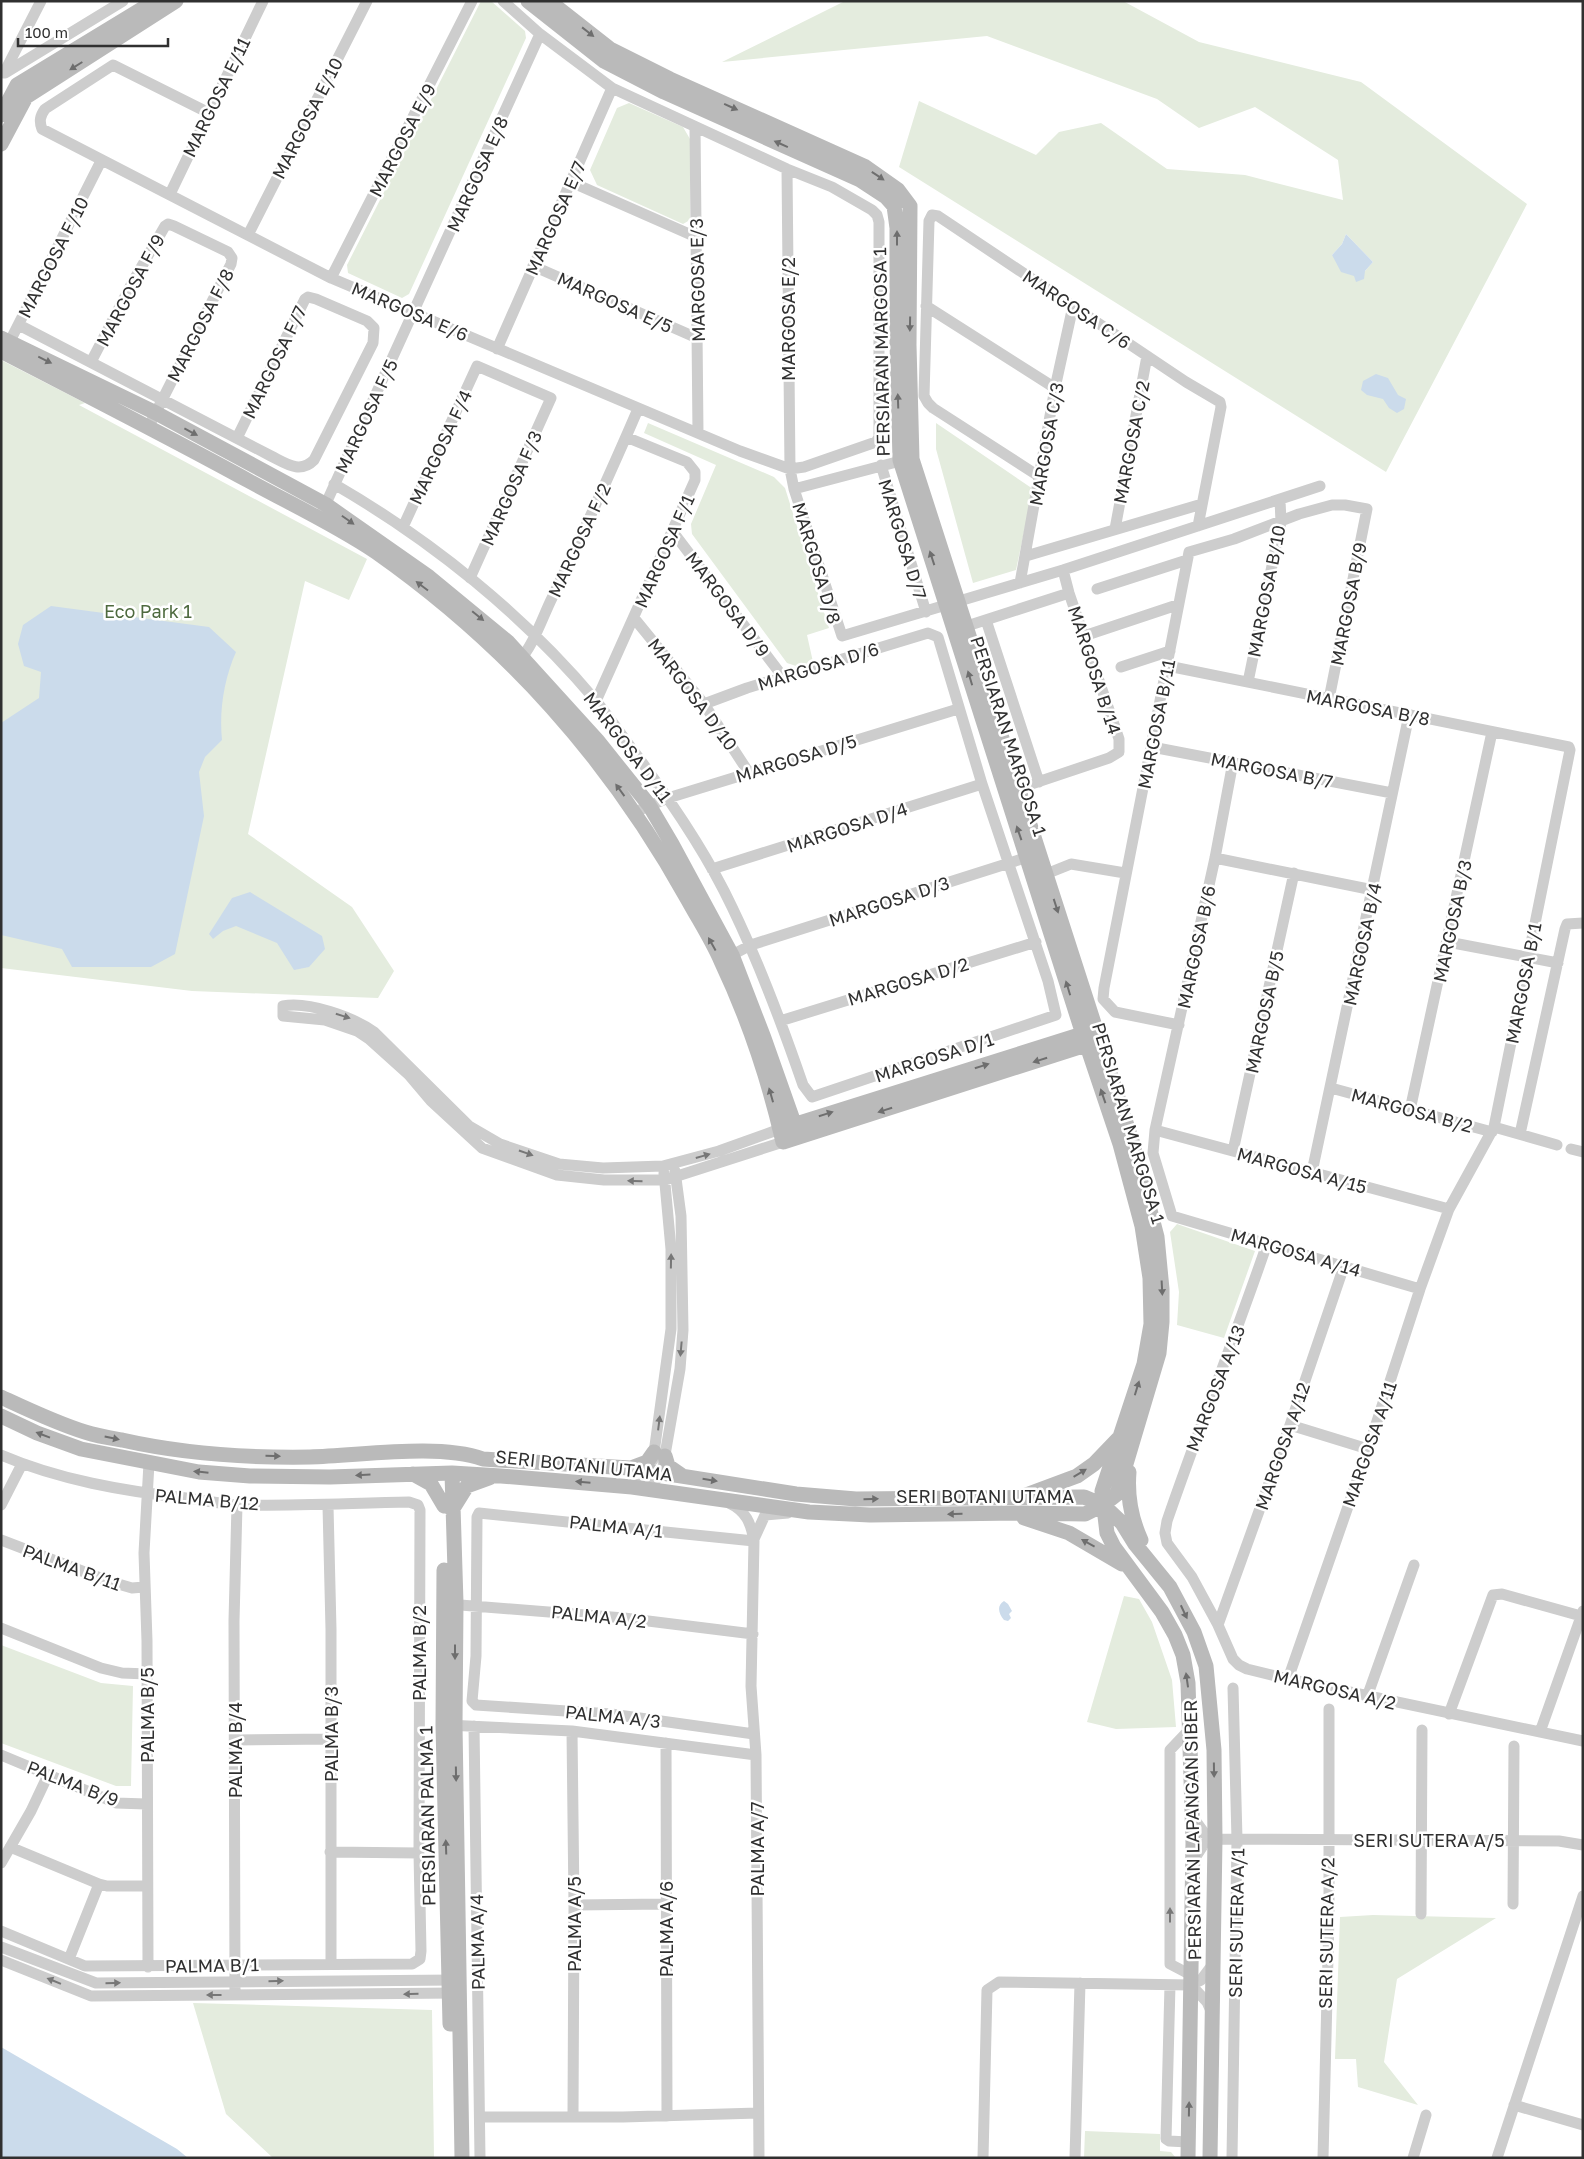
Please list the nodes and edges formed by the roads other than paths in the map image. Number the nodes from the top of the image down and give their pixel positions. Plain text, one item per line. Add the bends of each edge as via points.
1 (41, 1) edge
2 (123, 1) edge
3 (154, 1) edge
4 (176, 1) edge
5 (263, 1) edge
6 (367, 1) edge
7 (472, 1) edge
8 (528, 1) edge
9 (550, 1) edge
10 (511, 3) edge
11 (540, 34) junction
12 (3, 76) edge
13 (667, 85) junction
14 (612, 88) junction
15 (655, 108) junction
16 (9, 111) edge
17 (209, 113) junction
18 (695, 127) junction
19 (1, 144) edge
20 (101, 161) junction
21 (787, 170) junction
22 (571, 182) junction
23 (170, 194) junction
24 (248, 235) junction
25 (696, 237) junction
26 (200, 238) joint
27 (533, 266) junction
28 (331, 278) junction
29 (926, 306) junction
30 (1073, 306) junction
31 (414, 314) junction
32 (19, 324) junction
33 (697, 338) junction
34 (4, 346) edge
35 (497, 348) junction
36 (1148, 356) junction
37 (91, 362) junction
38 (476, 366) joint
39 (1055, 388) junction
40 (163, 399) junction
41 (638, 409) junction
42 (152, 420) junction
43 (698, 433) junction
44 (626, 436) junction
45 (237, 438) junction
46 (906, 460) junction
47 (881, 465) junction
48 (790, 469) junction
49 (1040, 477) junction
50 (334, 484) junction
51 (1320, 486) dead end
52 (794, 489) junction
53 (1280, 500) junction
54 (326, 504) junction
55 (1202, 504) junction
56 (319, 519) junction
57 (1281, 522) junction
58 (1198, 526) junction
59 (402, 527) junction
60 (1115, 529) junction
61 (673, 532) junction
62 (1026, 556) junction
63 (1187, 560) junction
64 (1064, 570) junction
65 (470, 578) junction
66 (1020, 583) junction
67 (1097, 589) dead end
68 (1069, 593) junction
69 (953, 602) junction
70 (1178, 605) junction
71 (926, 612) junction
72 (634, 618) junction
73 (986, 620) junction
74 (967, 626) junction
75 (534, 636) junction
76 (1084, 636) junction
77 (1170, 651) junction
78 (518, 662) junction
79 (1168, 666) junction
80 (1121, 667) dead end
81 (784, 676) junction
82 (1248, 682) junction
83 (1329, 699) junction
84 (596, 702) junction
85 (704, 704) junction
86 (958, 709) junction
87 (1409, 715) junction
88 (1492, 732) junction
89 (1152, 747) junction
90 (1569, 747) joint
91 (1233, 762) junction
92 (749, 773) junction
93 (1039, 782) junction
94 (982, 784) junction
95 (1011, 791) junction
96 (1392, 793) junction
97 (668, 798) junction
98 (642, 809) junction
99 (1028, 857) junction
100 (1215, 858) junction
101 (1010, 862) junction
102 (712, 869) junction
103 (1294, 873) junction
104 (1046, 874) junction
105 (1125, 874) junction
106 (1373, 890) junction
107 (1577, 923) edge
108 (1036, 942) junction
109 (1448, 942) junction
110 (750, 945) junction
111 (732, 955) junction
112 (1528, 957) junction
113 (1558, 963) junction
114 (780, 1021) junction
115 (1179, 1026) junction
116 (1085, 1041) junction
117 (1331, 1088) junction
118 (812, 1097) joint
119 (1410, 1110) junction
120 (1493, 1129) junction
121 (1155, 1130) junction
122 (797, 1131) junction
123 (1520, 1134) junction
124 (782, 1136) junction
125 (484, 1143) junction
126 (1557, 1145) dead end
127 (1571, 1149) dead end
128 (504, 1151) junction
129 (1233, 1151) junction
130 (1583, 1152) edge
131 (668, 1165) junction
132 (1312, 1172) junction
133 (670, 1179) junction
134 (1449, 1210) junction
135 (675, 1216) junction
136 (1172, 1216) junction
137 (1148, 1224) junction
138 (1267, 1244) junction
139 (1344, 1266) junction
140 (1420, 1288) junction
141 (671, 1329) junction
142 (683, 1330) junction
143 (1, 1397) edge
144 (1, 1416) edge
145 (1290, 1425) junction
146 (1122, 1434) junction
147 (1368, 1449) junction
148 (1131, 1451) junction
149 (410, 1452) junction
150 (1, 1454) edge
151 (660, 1454) junction
152 (483, 1459) junction
153 (22, 1464) junction
154 (149, 1464) junction
155 (630, 1468) junction
156 (448, 1471) junction
157 (412, 1473) junction
158 (656, 1475) junction
159 (680, 1475) junction
160 (500, 1476) junction
161 (632, 1486) junction
162 (670, 1492) junction
163 (146, 1494) junction
164 (712, 1498) junction
165 (1019, 1498) junction
166 (1, 1505) edge
167 (237, 1505) junction
168 (418, 1505) joint
169 (1103, 1505) junction
170 (328, 1506) junction
171 (448, 1508) junction
172 (809, 1512) junction
173 (1003, 1513) junction
174 (1165, 1533) joint
175 (1, 1540) edge
176 (754, 1541) junction
177 (1414, 1565) dead end
178 (1130, 1569) junction
179 (1158, 1571) junction
180 (144, 1587) junction
181 (450, 1603) junction
182 (476, 1605) junction
183 (1582, 1613) edge
184 (1218, 1625) junction
185 (1, 1628) edge
186 (753, 1634) junction
187 (147, 1674) junction
188 (1288, 1679) junction
189 (1233, 1688) dead end
190 (1367, 1697) junction
191 (1329, 1709) dead end
192 (1449, 1714) junction
193 (449, 1725) junction
194 (474, 1726) junction
195 (1190, 1729) junction
196 (1422, 1730) dead end
197 (572, 1731) junction
198 (1540, 1732) junction
199 (754, 1734) junction
200 (331, 1739) junction
201 (236, 1740) junction
202 (1583, 1741) edge
203 (666, 1743) junction
204 (1514, 1746) dead end
205 (1, 1755) edge
206 (756, 1755) junction
207 (48, 1775) junction
208 (146, 1804) junction
209 (1192, 1816) junction
210 (1215, 1839) junction
211 (1237, 1839) junction
212 (1328, 1840) junction
213 (1421, 1840) junction
214 (1513, 1841) junction
215 (1583, 1845) edge
216 (10, 1846) junction
217 (330, 1852) junction
218 (418, 1853) junction
219 (1193, 1862) junction
220 (1, 1863) edge
221 (99, 1884) junction
222 (147, 1886) junction
223 (1583, 1896) edge
224 (666, 1904) junction
225 (1513, 1904) dead end
226 (574, 1905) junction
227 (1421, 1914) dead end
228 (1, 1931) edge
229 (1, 1947) edge
230 (422, 1951) joint
231 (68, 1959) junction
232 (1, 1960) edge
233 (331, 1963) junction
234 (1213, 1964) junction
235 (235, 1965) junction
236 (148, 1966) junction
237 (1191, 1980) junction
238 (235, 1981) junction
239 (1080, 1983) junction
240 (1170, 1985) junction
241 (455, 1987) junction
242 (235, 1995) junction
243 (1212, 2013) junction
244 (1514, 2105) junction
245 (758, 2113) junction
246 (1426, 2115) dead end
247 (573, 2116) junction
248 (667, 2116) junction
249 (480, 2117) junction
250 (1583, 2126) edge
251 (1188, 2142) junction
252 (452, 2158) edge
253 (462, 2158) edge
254 (480, 2158) edge
255 (759, 2158) edge
256 (983, 2158) edge
257 (1075, 2158) edge
258 (1188, 2158) edge
259 (1210, 2158) edge
260 (1232, 2158) edge
261 (1322, 2158) edge
262 (1412, 2158) edge
263 (1497, 2158) edge

1 - 12 street
2 - 12 street
3 - 16 street via 17,85
4 -> 16 street
5 - 17 street, MARGOSA E/11
6 - 24 street, MARGOSA E/10
7 - 28 street, MARGOSA E/9
8 - 13 street, PERSIARAN MARGOSA 1 via 604,61
9 -> 13 street, PERSIARAN MARGOSA 1 via 610,49
10 - 11 street
11 - 14 street
11 - 31 street, MARGOSA E/8
13 - 15 street
13 - 46 street, PERSIARAN MARGOSA 1 via 860,180 894,206 897,228 897,344
14 - 15 street
14 - 22 street, MARGOSA E/7
15 - 18 street
16 - 19 street
17 - 20 street, MARGOSA E/6 via 113,65 45,109 40,118 42,129
17 - 23 street, MARGOSA E/11
18 - 21 street
18 - 25 street, MARGOSA E/3
20 - 23 street, MARGOSA E/6
20 - 32 street, MARGOSA F/10
21 - 48 street, MARGOSA E/2
21 - 48 street via 832,187 872,210 879,222 879,437 870,445
22 - 25 street
22 - 27 street, MARGOSA E/7
23 - 24 street, MARGOSA E/6
24 - 28 street, MARGOSA E/6
25 - 33 street, MARGOSA E/3
26 - 37 street, MARGOSA F/9 via 168,224 163,228
26 - 40 street, MARGOSA F/8 via 228,252 231,264
27 - 33 street, MARGOSA E/5
27 - 35 street, MARGOSA E/7
28 - 31 street, MARGOSA E/6
29 - 30 street, MARGOSA C/6 via 929,221 932,215
29 - 39 street
29 - 49 street via 924,396 928,403
30 - 36 street, MARGOSA C/6
30 - 39 street, MARGOSA C/3
31 - 35 street, MARGOSA E/6
31 - 50 street, MARGOSA F/5
32 - 34 street, MARGOSA F/10
32 - 37 street
33 - 43 street, MARGOSA E/3
34 - 42 street
35 - 41 street, MARGOSA E/6
36 - 55 street, MARGOSA C/6 via 1221,404
36 - 60 street, MARGOSA C/2
37 - 40 street
38 - 59 street, MARGOSA F/4
38 - 65 street, MARGOSA F/3 via 551,398
39 - 49 street, MARGOSA C/3
40 - 42 street, MARGOSA F/8
40 - 45 street
41 - 43 street, MARGOSA E/6
41 - 44 street, MARGOSA F/2
42 -> 54 street
42 - 56 street
43 - 48 street, MARGOSA E/6
44 - 61 street, MARGOSA F/1 via 687,462 695,472 696,480
44 - 75 street, MARGOSA F/2
45 - 45 street, MARGOSA F/7 via 305,299 312,298 374,328 373,344 314,460 303,468 294,468
46 - 47 street
46 - 69 street, PERSIARAN MARGOSA 1
47 - 52 street
47 - 71 street, MARGOSA D/7
48 - 52 street, MARGOSA E/2
49 - 62 street, MARGOSA C/3
50 - 54 street, MARGOSA F/5
50 - 59 street, MARGOSA D/11
51 - 53 street
52 - 71 street, MARGOSA D/8 via 842,636
53 - 57 street, MARGOSA B/10
53 - 58 street
54 - 56 street, MARGOSA F/5
54 -> 78 street via 480,617
55 - 58 street
55 - 60 street
78 -> 56 street via 373,550
57 - 63 street via 1189,552
57 - 82 street, MARGOSA B/10
57 - 83 street, MARGOSA B/9 via 1332,506 1368,509
58 - 64 street
59 - 65 street, MARGOSA D/11
60 - 62 street
61 - 72 street, MARGOSA F/1
61 - 81 street, MARGOSA D/9
62 - 66 street, MARGOSA C/3
63 - 67 street
63 - 70 street, MARGOSA B/11
64 - 66 street
64 - 68 street, MARGOSA B/14
65 - 75 street, MARGOSA D/11
66 - 69 street
68 - 73 street
68 - 76 street, MARGOSA B/14
69 - 71 street
69 - 74 street, PERSIARAN MARGOSA 1
95 -> 69 street, PERSIARAN MARGOSA 1
70 - 76 street
70 - 77 street, MARGOSA B/11
72 - 84 street, MARGOSA F/1
72 - 85 street, MARGOSA D/10
73 - 74 street
73 - 93 street
74 - 95 street, PERSIARAN MARGOSA 1
75 - 78 street, MARGOSA F/2
75 - 84 street, MARGOSA D/11
76 - 93 street, MARGOSA B/14 via 1119,739 1119,752
77 - 79 street, MARGOSA B/11
77 - 80 street
78 - 98 street via 596,740
79 - 82 street, MARGOSA B/8
79 - 89 street, MARGOSA B/11
81 - 85 street, MARGOSA D/6
81 - 86 street, MARGOSA D/6 via 928,633 934,634 938,637
82 - 83 street, MARGOSA B/8
83 - 87 street, MARGOSA B/8
84 - 97 street, MARGOSA D/11
85 - 92 street, MARGOSA D/10
86 - 92 street, MARGOSA D/5
86 - 94 street
87 - 88 street, MARGOSA B/8
87 - 96 street, MARGOSA B/4
88 - 90 street, MARGOSA B/8
88 - 109 street, MARGOSA B/3
89 - 91 street, MARGOSA B/7
89 - 105 street, MARGOSA B/11
90 - 112 street, MARGOSA B/1
91 - 96 street, MARGOSA B/7
91 - 100 street, MARGOSA B/6
92 - 97 street, MARGOSA D/5
93 - 95 street, MARGOSA B/14
94 - 101 street
94 - 102 street, MARGOSA D/4
99 -> 95 street, PERSIARAN MARGOSA 1
95 - 104 street, PERSIARAN MARGOSA 1
96 - 106 street, MARGOSA B/4
97 - 98 street, MARGOSA D/5
97 - 102 street, MARGOSA D/11
98 - 111 street
124 -> 98 street via 734,989 661,852
99 - 101 street, MARGOSA D/3
116 -> 99 street, PERSIARAN MARGOSA 1
100 - 103 street
100 - 115 street, MARGOSA B/6
101 - 108 street
101 - 110 street, MARGOSA D/3
102 - 110 street, MARGOSA D/11
103 - 106 street
103 - 129 street, MARGOSA B/5
104 - 105 street via 1071,864
104 -> 116 street, PERSIARAN MARGOSA 1
105 - 115 street, MARGOSA B/11 via 1103,999 1115,1012
106 - 117 street, MARGOSA B/4
107 - 113 street via 1567,924
108 - 114 street, MARGOSA D/2
108 - 118 street, MARGOSA D/1 via 1056,1016
109 - 112 street
109 - 119 street, MARGOSA B/3
110 - 111 street, MARGOSA D/3
110 - 114 street, MARGOSA D/11 via 767,981
111 - 122 street
112 - 113 street
112 - 120 street, MARGOSA B/1
113 - 123 street
114 - 118 street, MARGOSA D/11 via 804,1085
115 - 121 street, MARGOSA B/6
116 - 122 street
137 -> 116 street, PERSIARAN MARGOSA 1
116 - 137 street, PERSIARAN MARGOSA 1 via 1132,1142
117 - 119 street, MARGOSA B/2
117 - 132 street, MARGOSA B/4
119 - 120 street, MARGOSA B/2
120 - 123 street, MARGOSA B/2
120 - 134 street, MARGOSA B/1
121 - 129 street, MARGOSA A/15
121 - 136 street, MARGOSA B/6 via 1153,1153
122 - 124 street
123 - 126 street, MARGOSA B/2
131 -> 124 street
124 - 133 street
125 -> 125 street via 431,1101 409,1075 369,1039 325,1020 283,1016 283,1005 326,1010 362,1023 412,1068
125 - 128 street
127 - 130 street
128 -> 131 street via 559,1164 603,1168
133 -> 128 street via 604,1180 557,1175
129 - 132 street, MARGOSA A/15
131 - 133 street
132 - 134 street, MARGOSA A/15
133 - 135 street
134 - 140 street, MARGOSA A/11
141 -> 135 street
135 - 142 street
136 - 137 street
136 - 138 street, MARGOSA A/14
146 -> 137 street, PERSIARAN MARGOSA 1 via 1144,1364 1151,1324
137 -> 148 street, PERSIARAN MARGOSA 1 via 1160,1259 1162,1322 1158,1353
138 - 139 street, MARGOSA A/14
138 - 174 street, MARGOSA A/13
139 - 140 street, MARGOSA A/14
139 - 145 street, MARGOSA A/12
140 - 147 street, MARGOSA A/11
141 - 142 street
151 -> 141 street
142 -> 151 street via 680,1369
143 -> 149 street, SERI BOTANI UTAMA via 86,1432 201,1454 309,1457
154 -> 144 street, SERI BOTANI UTAMA via 81,1449
145 - 147 street
145 - 184 street, MARGOSA A/12
165 -> 146 street via 1077,1476 1094,1464
146 - 169 street, PERSIARAN MARGOSA 1 via 1102,1491
147 - 188 street, MARGOSA A/11
148 - 169 street, PERSIARAN MARGOSA 1 via 1117,1494
148 - 179 street via 1128,1488 1131,1514 1140,1539
149 - 152 street, SERI BOTANI UTAMA via 468,1454
149 - 156 street via 416,1459 435,1460
150 - 153 street, PALMA B/12
151 - 155 street
151 - 158 street
151 - 159 street
152 - 155 street, SERI BOTANI UTAMA
152 - 156 street via 456,1463
153 - 163 street, PALMA B/12
153 - 166 street
157 -> 154 street, SERI BOTANI UTAMA via 250,1476
154 - 163 street, PALMA B/5
155 - 158 street, SERI BOTANI UTAMA
156 - 157 street, SERI BOTANI UTAMA
156 - 160 street, SERI BOTANI UTAMA
156 - 171 street, PERSIARAN PALMA 1
157 - 171 street via 428,1481
158 - 159 street, SERI BOTANI UTAMA
158 - 161 street
158 - 162 street
159 -> 165 street, SERI BOTANI UTAMA via 796,1494 856,1499
161 -> 160 street, SERI BOTANI UTAMA
160 - 171 street via 467,1486
161 - 162 street, SERI BOTANI UTAMA
162 - 164 street, SERI BOTANI UTAMA
163 - 167 street, PALMA B/12
163 - 180 street, PALMA B/5
164 - 172 street, SERI BOTANI UTAMA
164 - 176 street, PALMA A/7 via 740,1509 746,1515
165 - 169 street, SERI BOTANI UTAMA via 1084,1497
167 - 170 street, PALMA B/12
167 - 201 street, PALMA B/4 via 234,1621
168 - 170 street, PALMA B/12 via 410,1502
168 - 218 street, PALMA B/2
169 - 173 street, SERI BOTANI UTAMA via 1085,1514
169 - 178 street, PERSIARAN LAPANGAN SIBER via 1106,1533
169 - 179 street, PERSIARAN LAPANGAN SIBER via 1122,1523
170 - 200 street, PALMA B/3
171 - 181 street, PERSIARAN PALMA 1
173 -> 172 street, SERI BOTANI UTAMA via 870,1515
172 - 176 street, PALMA A/7 via 765,1515
178 -> 173 street via 1069,1533
174 - 184 street, MARGOSA A/2 via 1167,1543 1192,1577
175 - 180 street, PALMA B/11 via 108,1582 132,1588
176 - 182 street, PALMA A/1 via 479,1513
176 - 186 street, PALMA A/7
177 - 190 street
195 -> 178 street, PERSIARAN LAPANGAN SIBER via 1183,1654 1162,1612
179 -> 210 street, PERSIARAN LAPANGAN SIBER via 1180,1603 1206,1666 1214,1750
180 - 187 street, PALMA B/5
181 - 182 street, PALMA A/2
181 - 193 street, PERSIARAN PALMA 1
182 - 186 street, PALMA A/2
182 - 199 street, PALMA A/3 via 472,1701 476,1705 611,1714
183 - 192 street via 1502,1594 1493,1595
183 - 198 street
184 - 188 street, MARGOSA A/2 via 1233,1659 1239,1665
185 - 187 street via 101,1668
186 - 199 street, PALMA A/7 via 751,1686
187 - 208 street, PALMA B/5
188 - 190 street, MARGOSA A/2
189 - 211 street, SERI SUTERA A/1
190 - 192 street, MARGOSA A/2
191 - 212 street, SERI SUTERA A/2
192 - 198 street, MARGOSA A/2
193 - 194 street
193 - 241 street, PERSIARAN PALMA 1
194 - 197 street
194 - 249 street, PALMA A/4
195 - 209 street, PERSIARAN LAPANGAN SIBER
237 -> 195 street via 1170,1964 1170,1750
196 - 213 street
197 - 203 street
197 - 226 street, PALMA A/5
198 - 202 street, MARGOSA A/2
199 - 206 street, PALMA A/7
200 - 201 street
200 - 217 street, PALMA B/3
201 - 235 street, PALMA B/4
203 - 206 street
203 - 224 street, PALMA A/6
204 - 214 street
205 - 207 street, PALMA B/9
206 - 245 street, PALMA A/7
207 - 208 street, PALMA B/9 via 116,1803
207 - 216 street
208 - 222 street, PALMA B/5
209 - 210 street via 1205,1834
209 - 219 street, PERSIARAN LAPANGAN SIBER
210 - 211 street, SERI SUTERA A/5
210 - 219 street via 1204,1844
210 - 234 street, PERSIARAN LAPANGAN SIBER
211 - 212 street, SERI SUTERA A/5
211 - 260 street, SERI SUTERA A/1
212 - 213 street, SERI SUTERA A/5
212 - 261 street, SERI SUTERA A/2
213 - 214 street, SERI SUTERA A/5
213 - 227 street
214 - 215 street, SERI SUTERA A/5 via 1559,1841
214 - 225 street
216 - 220 street
216 - 221 street
217 - 218 street
217 - 233 street, PALMA B/3
218 - 230 street, PALMA B/2
219 - 237 street, PERSIARAN LAPANGAN SIBER
221 - 222 street
221 - 231 street
222 - 236 street, PALMA B/5
223 - 244 street
224 - 226 street
224 - 248 street, PALMA A/6
226 - 247 street, PALMA A/5
228 - 231 street, PALMA B/1
229 -> 238 street via 96,1983
230 - 233 street, PALMA B/1 via 420,1959 412,1964
231 - 236 street, PALMA B/1 via 85,1966
242 -> 232 street via 91,1996
233 - 235 street, PALMA B/1
234 - 237 street via 1201,1980
234 - 243 street, PERSIARAN LAPANGAN SIBER
235 - 236 street, PALMA B/1
235 - 238 street, PALMA B/4
237 - 240 street
237 - 243 street
251 -> 237 street, PERSIARAN LAPANGAN SIBER
238 -> 241 street
238 - 242 street, PALMA B/4
239 - 240 street
239 - 256 street via 999,1982 987,1990
239 - 257 street
240 - 251 street via 1166,2139
241 -> 242 street
241 - 252 street, PERSIARAN PALMA 1
241 - 253 street
243 - 259 street, PERSIARAN LAPANGAN SIBER
244 - 250 street
244 - 263 street
245 - 248 street
245 - 255 street, PALMA A/7
246 - 262 street
247 - 248 street
247 - 249 street
249 - 254 street, PALMA A/4
251 - 258 street, PERSIARAN LAPANGAN SIBER

